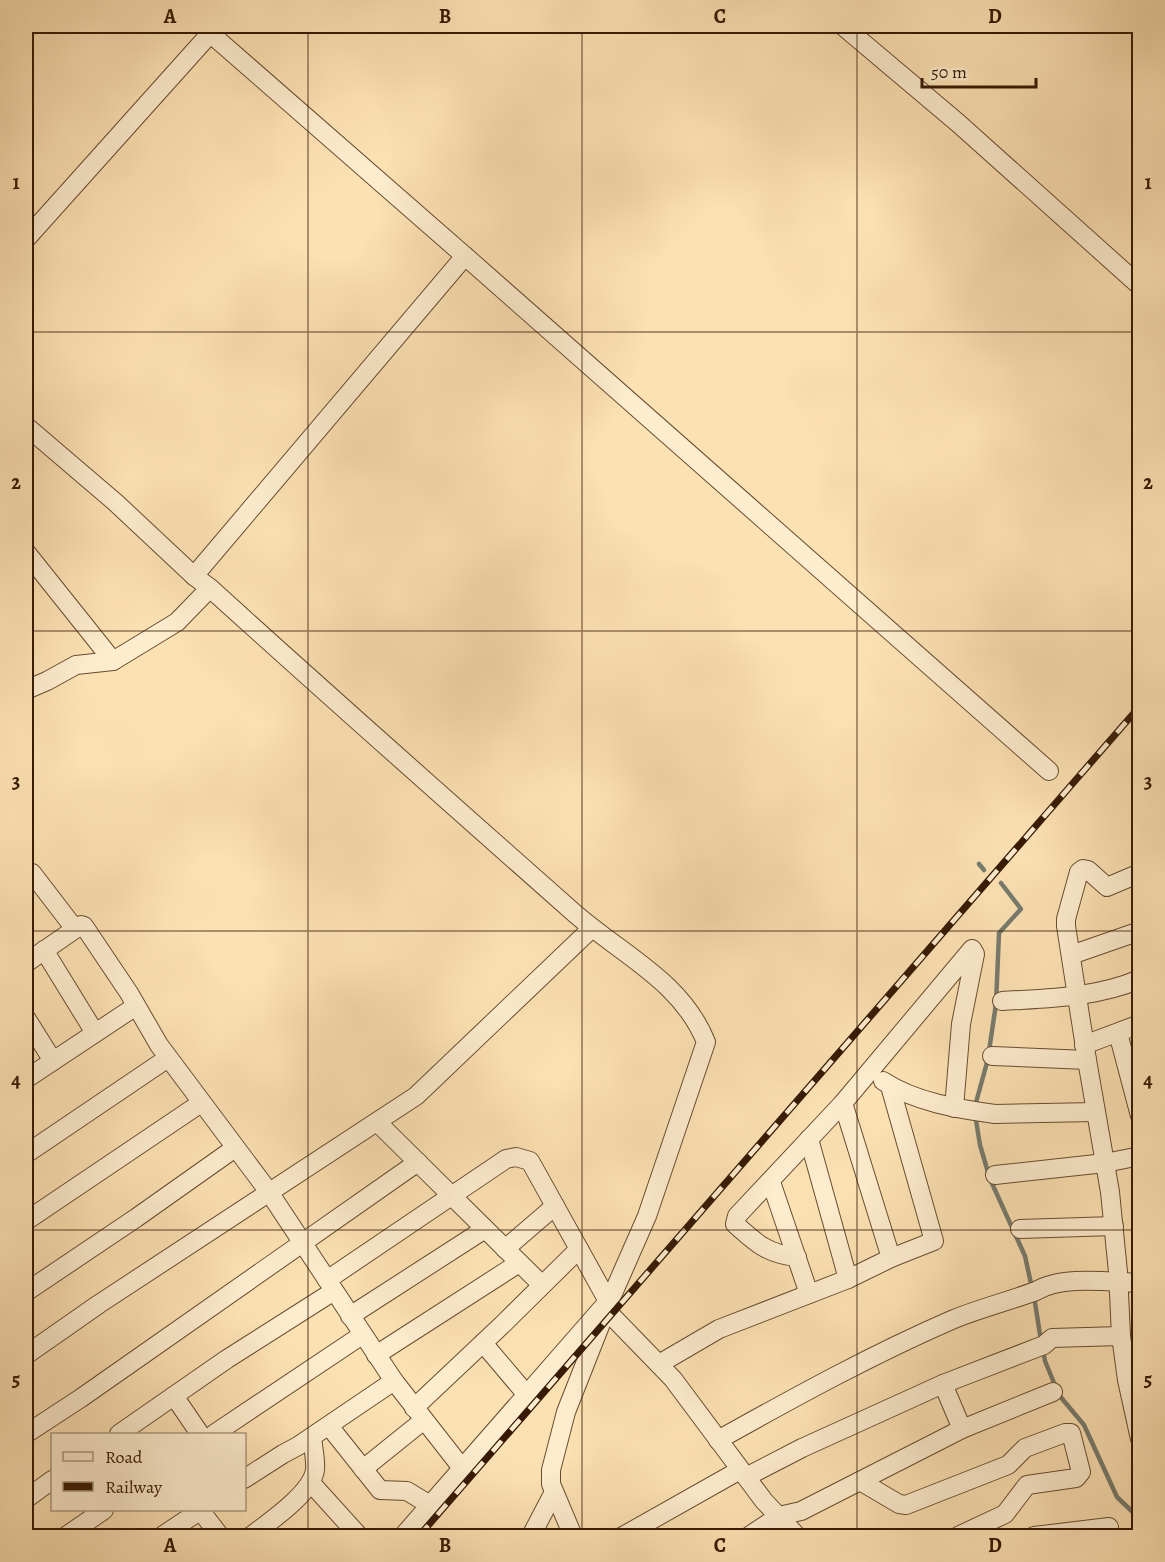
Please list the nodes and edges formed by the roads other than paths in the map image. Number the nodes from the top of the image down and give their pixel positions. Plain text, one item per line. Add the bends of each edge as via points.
1 (843, 26) edge
2 (214, 30) edge
3 (26, 239) edge
4 (465, 256) junction
5 (1140, 286) edge
6 (29, 434) edge
7 (26, 552) edge
8 (33, 572) edge
9 (194, 576) junction
10 (210, 588) junction
11 (113, 661) junction
12 (26, 690) edge
13 (1049, 771) dead end
14 (26, 873) edge
15 (1140, 873) edge
16 (75, 929) junction
17 (591, 929) junction
18 (1140, 931) edge
19 (32, 954) edge
20 (1071, 955) junction
21 (1140, 979) edge
22 (1077, 997) junction
23 (1002, 1001) dead end
24 (136, 1006) junction
25 (26, 1018) edge
26 (1140, 1024) edge
27 (95, 1033) junction
28 (1118, 1033) junction
29 (1086, 1053) junction
30 (992, 1056) dead end
31 (168, 1058) junction
32 (53, 1061) junction
33 (869, 1072) junction
34 (26, 1079) edge
35 (890, 1086) junction
36 (201, 1103) junction
37 (843, 1103) junction
38 (954, 1107) junction
39 (1096, 1112) junction
40 (1140, 1116) edge
41 (377, 1122) junction
42 (809, 1139) junction
43 (235, 1148) junction
44 (26, 1154) edge
45 (1140, 1156) edge
46 (418, 1162) junction
47 (1105, 1163) junction
48 (995, 1175) dead end
49 (771, 1182) junction
50 (269, 1192) junction
51 (452, 1196) junction
52 (555, 1206) junction
53 (26, 1221) edge
54 (1114, 1226) junction
55 (485, 1229) junction
56 (1020, 1229) dead end
57 (303, 1243) junction
58 (506, 1249) junction
59 (579, 1249) junction
60 (796, 1257) junction
61 (891, 1258) junction
62 (519, 1263) junction
63 (848, 1279) junction
64 (1119, 1282) junction
65 (1140, 1283) edge
66 (331, 1285) junction
67 (542, 1285) junction
68 (26, 1292) edge
69 (809, 1294) junction
70 (608, 1306) junction
71 (350, 1316) junction
72 (362, 1335) junction
73 (1121, 1336) junction
74 (483, 1343) junction
75 (26, 1355) edge
76 (375, 1355) junction
77 (658, 1364) junction
78 (394, 1381) junction
79 (943, 1384) junction
80 (1053, 1392) dead end
81 (526, 1395) junction
82 (174, 1396) junction
83 (419, 1414) junction
84 (329, 1426) junction
85 (1138, 1427) edge
86 (962, 1429) junction
87 (120, 1433) edge
88 (199, 1433) edge
89 (215, 1433) edge
90 (26, 1434) edge
91 (312, 1437) junction
92 (718, 1440) junction
93 (462, 1468) junction
94 (363, 1469) junction
95 (743, 1473) junction
96 (246, 1478) edge
97 (51, 1481) edge
98 (860, 1481) junction
99 (310, 1483) junction
100 (554, 1492) junction
101 (26, 1499) edge
102 (430, 1505) junction
103 (102, 1511) edge
104 (199, 1511) edge
105 (201, 1511) edge
106 (779, 1516) junction
107 (1109, 1527) dead end
108 (66, 1536) edge
109 (162, 1536) edge
110 (220, 1536) edge
111 (251, 1536) edge
112 (359, 1536) edge
113 (403, 1536) edge
114 (531, 1536) edge
115 (573, 1536) edge
116 (623, 1536) edge
117 (749, 1536) edge
118 (797, 1536) edge
119 (958, 1536) edge
120 (1034, 1536) edge

1 - 5 street
2 - 3 street
2 - 4 street
4 - 9 street
4 - 13 street
6 - 9 street via 115,502
7 - 8 street
8 - 11 street
9 - 10 street
10 - 11 street via 177,622
10 - 17 street
11 - 12 street via 76,664
14 - 16 street via 33,873
15 - 20 street via 1107,887 1085,868 1079,872 1066,919
16 - 19 street
16 - 24 street via 84,926
17 - 41 street via 416,1096
17 - 70 street via 661,980 689,1008 706,1042 647,1216
18 - 20 street
19 - 27 street
20 - 22 street
21 - 22 street
22 - 23 street
22 - 29 street
24 - 27 street
24 - 31 street
25 - 32 street
26 - 28 street
27 - 32 street
28 - 29 street
28 - 40 street
29 - 30 street
29 - 39 street
31 - 36 street
31 - 44 street
32 - 34 street
33 - 35 street
33 - 37 street
33 - 38 street via 972,949 975,954 961,1024
35 - 38 street
35 - 61 street via 934,1241
36 - 43 street
36 - 53 street
37 - 42 street
37 - 61 street
38 - 39 street via 995,1114
39 - 47 street
41 - 46 street
41 - 50 street
42 - 49 street
42 - 63 street
43 - 50 street
43 - 68 street
45 - 47 street
46 - 51 street
46 - 57 street
47 - 48 street
47 - 54 street
49 - 60 street
49 - 60 street via 737,1216 735,1224 766,1250
50 - 57 street
50 - 75 street
51 - 52 street via 506,1158 516,1157 530,1161
51 - 55 street
51 - 66 street
52 - 58 street
52 - 59 street
54 - 56 street
54 - 64 street
55 - 58 street
55 - 71 street
57 - 66 street
57 - 90 street
58 - 62 street
59 - 67 street
59 - 70 street
60 - 69 street
61 - 63 street
62 - 67 street
62 - 76 street
63 - 69 street
64 - 65 street
64 - 73 street
64 - 92 street via 1051,1283 955,1319 816,1386
66 - 71 street
66 - 82 street
67 - 74 street
69 - 77 street via 719,1329
70 - 77 street
70 - 81 street
70 - 100 street via 566,1412 551,1470
71 - 72 street
72 - 76 street
72 - 89 street
73 - 79 street via 1052,1338 1044,1345
73 - 85 street
74 - 81 street
74 - 83 street
76 - 78 street
77 - 92 street
78 - 83 street
78 - 84 street
79 - 86 street
79 - 95 street
80 - 86 street
81 - 93 street
82 - 87 street
82 - 88 street
83 - 93 street
83 - 94 street
84 - 91 street
84 - 94 street
86 - 98 street
91 - 96 street
91 - 99 street via 315,1468
92 - 95 street
93 - 102 street
94 - 102 street via 380,1490 407,1491
95 - 106 street
95 - 116 street
97 - 101 street
98 - 106 street via 801,1510
98 - 119 street via 906,1505 1008,1465 1025,1448 1071,1433 1081,1472 1076,1478 1027,1485 1005,1514
99 - 111 street
99 - 112 street
100 - 114 street
100 - 115 street
102 - 113 street
103 - 108 street
104 - 109 street
105 - 110 street
106 - 117 street
106 - 118 street
107 - 120 street

